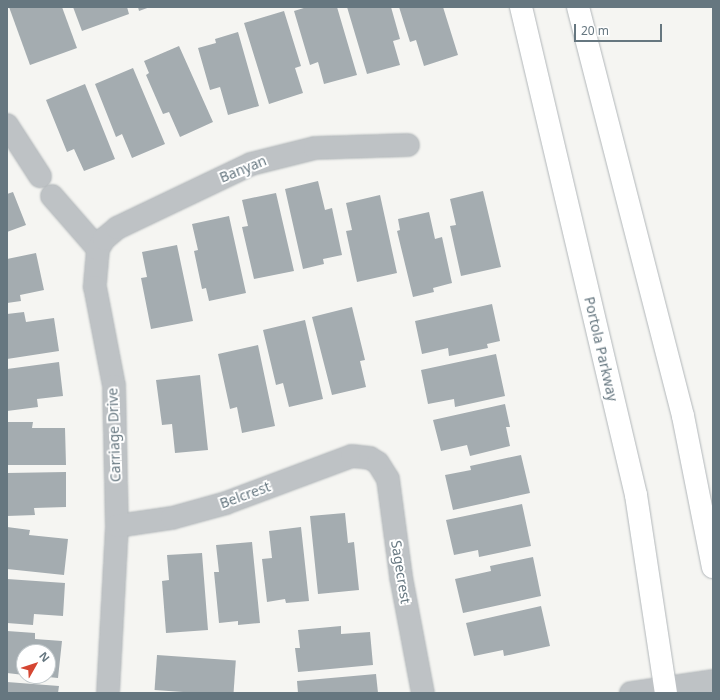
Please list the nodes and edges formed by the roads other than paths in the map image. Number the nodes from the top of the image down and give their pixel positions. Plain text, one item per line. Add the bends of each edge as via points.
1 (521, 7) edge
2 (578, 7) edge
3 (7, 125) edge
4 (408, 145) dead end
5 (40, 176) dead end
6 (52, 196) dead end
7 (98, 249) junction
8 (370, 458) joint
9 (117, 526) junction
10 (713, 567) edge
11 (713, 681) edge
12 (666, 690) edge
13 (108, 693) edge
14 (423, 693) edge
15 (630, 693) edge

1 - 12 main road, Portola Parkway via 636,495
2 - 10 main road via 683,416
3 - 5 street
4 - 7 street, Banyan via 315,148 251,164 117,228 104,239
6 - 7 street
7 - 9 street, Carriage Drive via 95,287 114,386
8 - 9 street, Belcrest via 352,456 226,503 179,516
8 - 14 street, Sagecrest via 378,463 388,479 401,577
9 - 13 street, Carriage Drive
11 - 12 street
12 - 15 street

